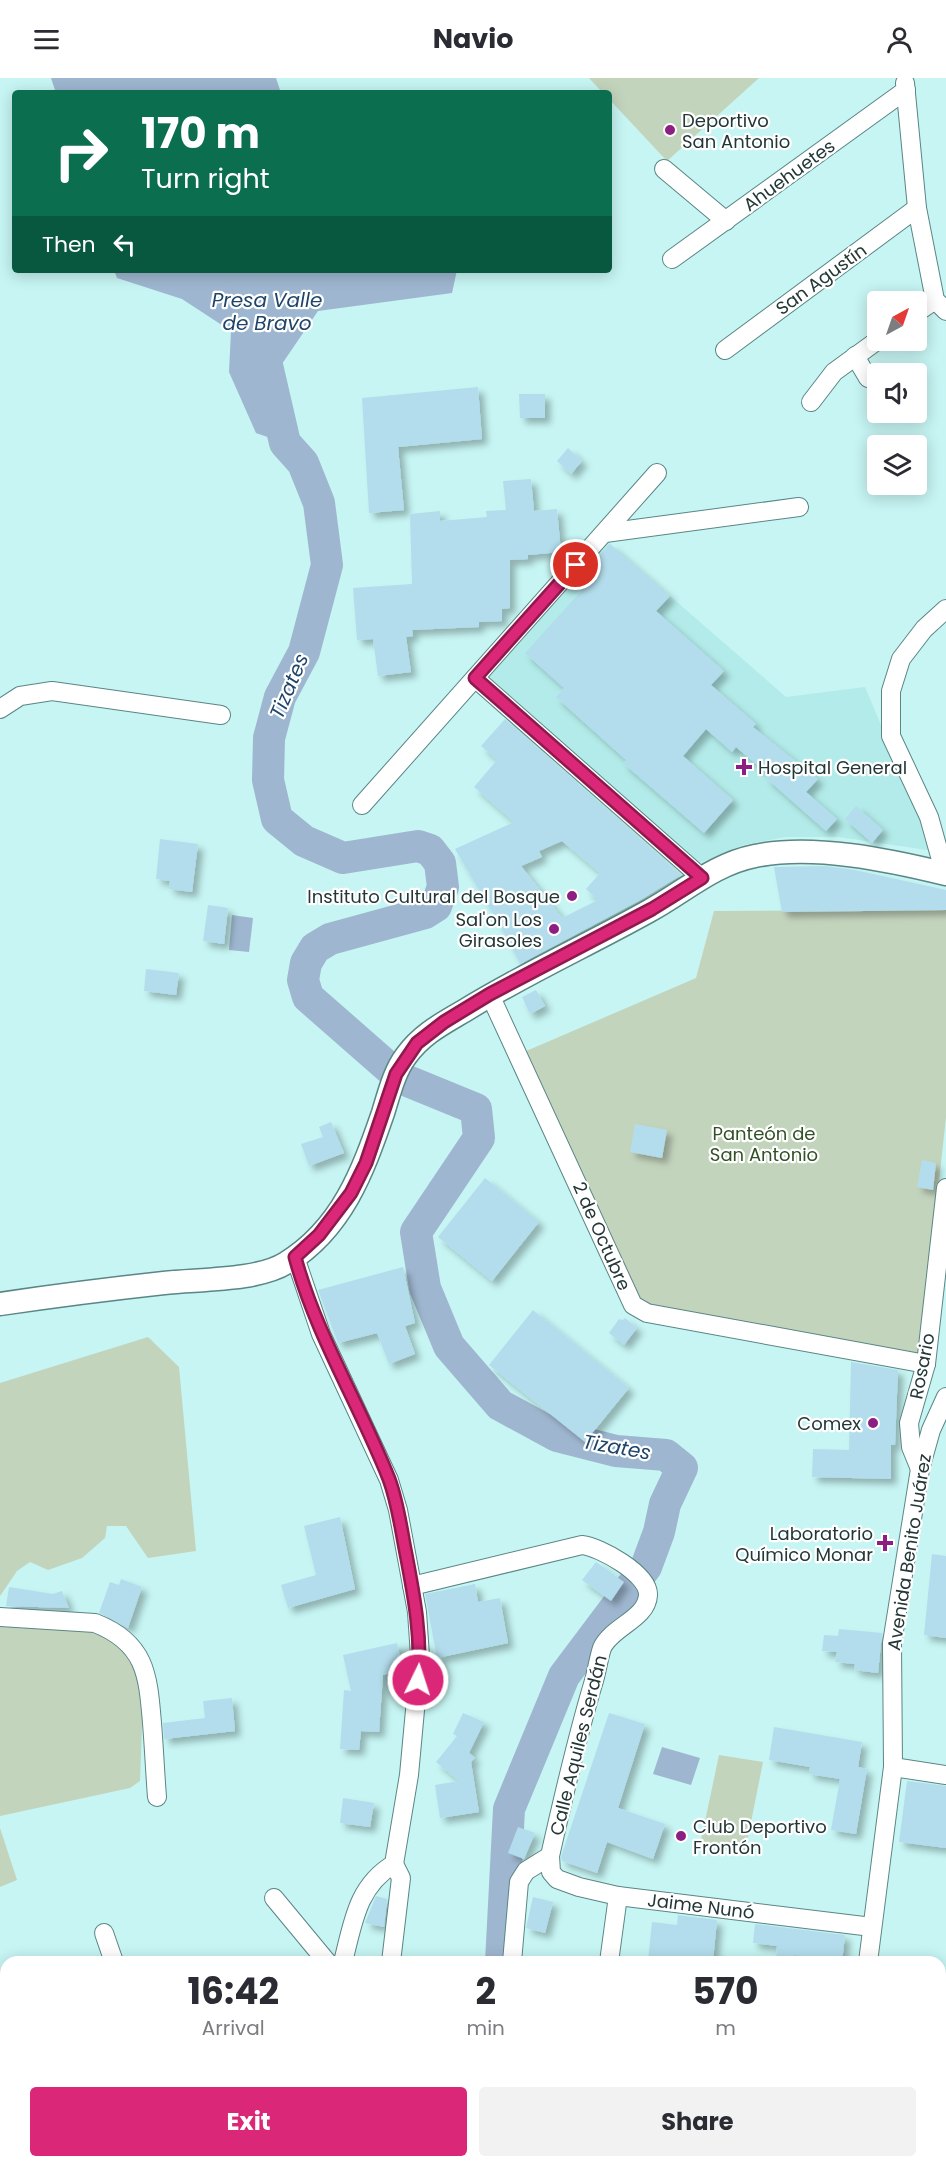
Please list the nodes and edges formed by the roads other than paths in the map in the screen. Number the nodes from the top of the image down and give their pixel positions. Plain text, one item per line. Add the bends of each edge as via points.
1 (905, 84) edge
2 (664, 169) dead end
3 (917, 208) junction
4 (726, 221) junction
5 (672, 260) dead end
6 (941, 306) edge
7 (867, 348) edge
8 (724, 350) dead end
9 (855, 356) junction
10 (867, 376) edge
11 (811, 402) dead end
12 (657, 473) dead end
13 (800, 507) dead end
14 (605, 533) junction
15 (946, 609) edge
16 (475, 678) junction
17 (0, 709) edge
18 (221, 715) dead end
19 (362, 805) dead end
20 (945, 874) edge
21 (702, 878) junction
22 (490, 994) junction
23 (946, 1188) edge
24 (295, 1257) junction
25 (0, 1304) edge
26 (926, 1364) junction
27 (946, 1396) edge
28 (920, 1469) junction
29 (412, 1586) junction
30 (0, 1617) edge
31 (893, 1767) junction
32 (946, 1775) edge
33 (158, 1797) dead end
34 (550, 1856) junction
35 (394, 1864) junction
36 (618, 1896) junction
37 (274, 1898) dead end
38 (872, 1927) junction
39 (104, 1933) dead end
40 (112, 1956) edge
41 (322, 1956) edge
42 (345, 1956) edge
43 (392, 1956) edge
44 (513, 1956) edge
45 (610, 1956) edge
46 (869, 1956) edge

1 - 3 street
1 - 4 street, Ahuehuetes
2 - 4 street
3 - 6 street
3 - 8 street, San Agustín
4 - 5 street, Ahuehuetes
7 - 9 street
9 - 10 street
9 - 11 street via 834,372
12 - 14 street
13 - 14 street
14 - 16 street
15 - 20 street via 901,659 891,691 891,736 929,817
16 - 19 street
16 - 21 street
17 - 18 street via 20,696 52,691
20 - 21 main road via 868,858 770,854 741,859
21 - 22 main road via 652,909
22 - 24 main road via 430,1031 405,1057 360,1177 325,1229
22 - 26 street, 2 de Octubre via 633,1305 647,1312
23 - 26 street, Rosario
24 - 25 main road via 284,1265 255,1273
24 - 29 street via 321,1334 389,1480
26 - 28 street, Rosario via 909,1423 911,1447
27 - 28 street, Avenida Benito Juárez
28 - 31 street, Avenida Benito Juárez via 892,1643
29 - 34 street, Calle Aquiles Serdán via 582,1545 598,1548 628,1568 648,1590 645,1606 607,1638 602,1648 575,1742
29 - 35 street via 420,1656 409,1775
30 - 33 street via 96,1623 130,1644 143,1665 149,1686
31 - 32 street
31 - 38 street, Avenida Benito Juárez
34 - 36 street, Jaime Nunó via 551,1872 567,1885
34 - 44 street via 526,1871 519,1882
35 - 42 street via 375,1878 362,1895
35 - 43 street via 401,1878
36 - 38 street, Jaime Nunó
36 - 45 street
37 - 41 street
38 - 46 street, Avenida Benito Juárez
39 - 40 street

